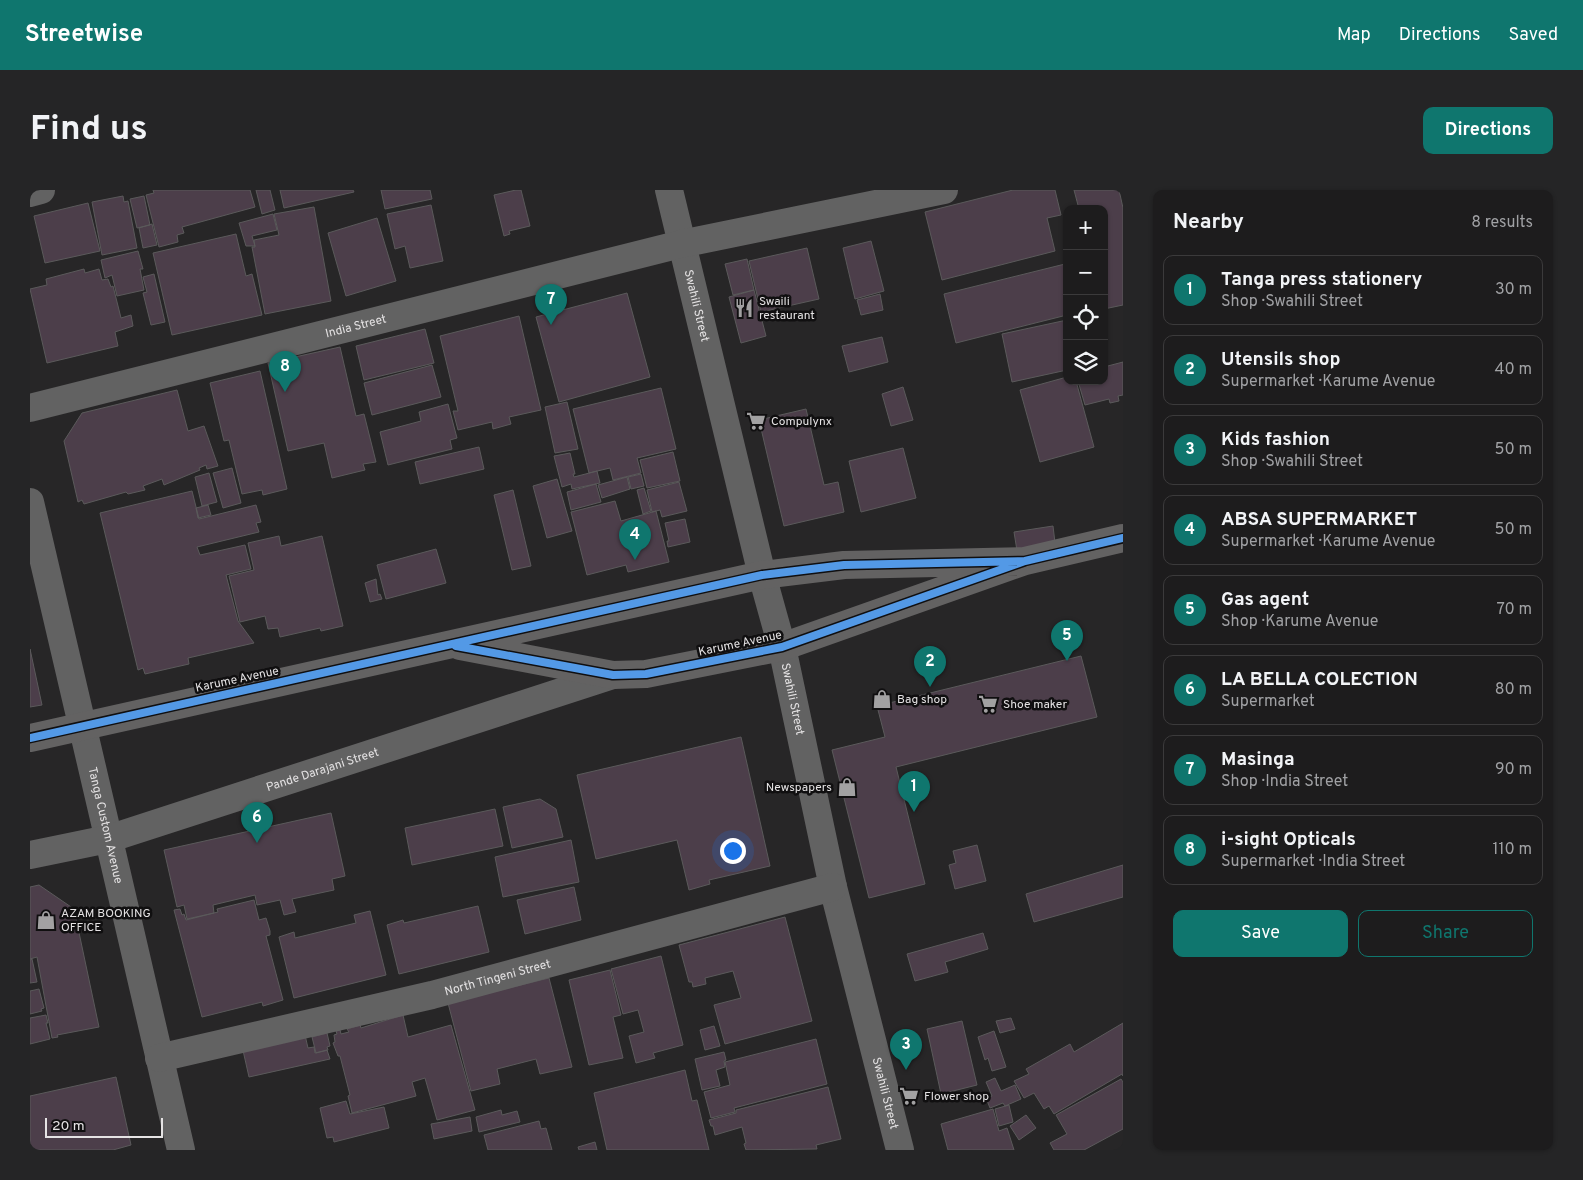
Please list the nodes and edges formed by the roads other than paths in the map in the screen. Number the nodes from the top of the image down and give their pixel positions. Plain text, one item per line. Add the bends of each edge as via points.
1 (41, 190) edge
2 (669, 190) edge
3 (944, 190) edge
4 (30, 193) edge
5 (681, 244) junction
6 (30, 408) edge
7 (30, 502) edge
8 (1123, 538) edge
9 (1025, 561) junction
10 (762, 575) junction
11 (449, 644) junction
12 (782, 647) junction
13 (613, 675) junction
14 (83, 725) junction
15 (30, 738) edge
16 (108, 839) junction
17 (30, 855) edge
18 (833, 887) junction
19 (159, 1058) junction
20 (181, 1150) edge
21 (900, 1150) edge

1 - 4 street
2 - 5 street, Swahili Street
3 - 5 street, India Street
5 - 6 street, India Street
5 - 10 street, Swahili Street
7 - 14 street, Tanga Custom Avenue
8 - 9 main road, Karume Avenue
9 - 10 main road, Karume Avenue via 844,565
9 - 12 main road, Karume Avenue
10 - 11 main road, Karume Avenue
10 - 12 street, Swahili Street
11 - 13 main road, Karume Avenue
11 - 14 main road, Karume Avenue
12 - 13 main road, Karume Avenue via 646,674
12 - 18 street, Swahili Street
13 - 16 street, Pande Darajani Street
14 - 15 main road, Karume Avenue
14 - 16 street, Tanga Custom Avenue
16 - 17 street, Pande Darajani Street
16 - 19 street, Tanga Custom Avenue
18 - 19 street, North Tingeni Street via 432,995
18 - 21 street, Swahili Street
19 - 20 street, Tanga Custom Avenue

